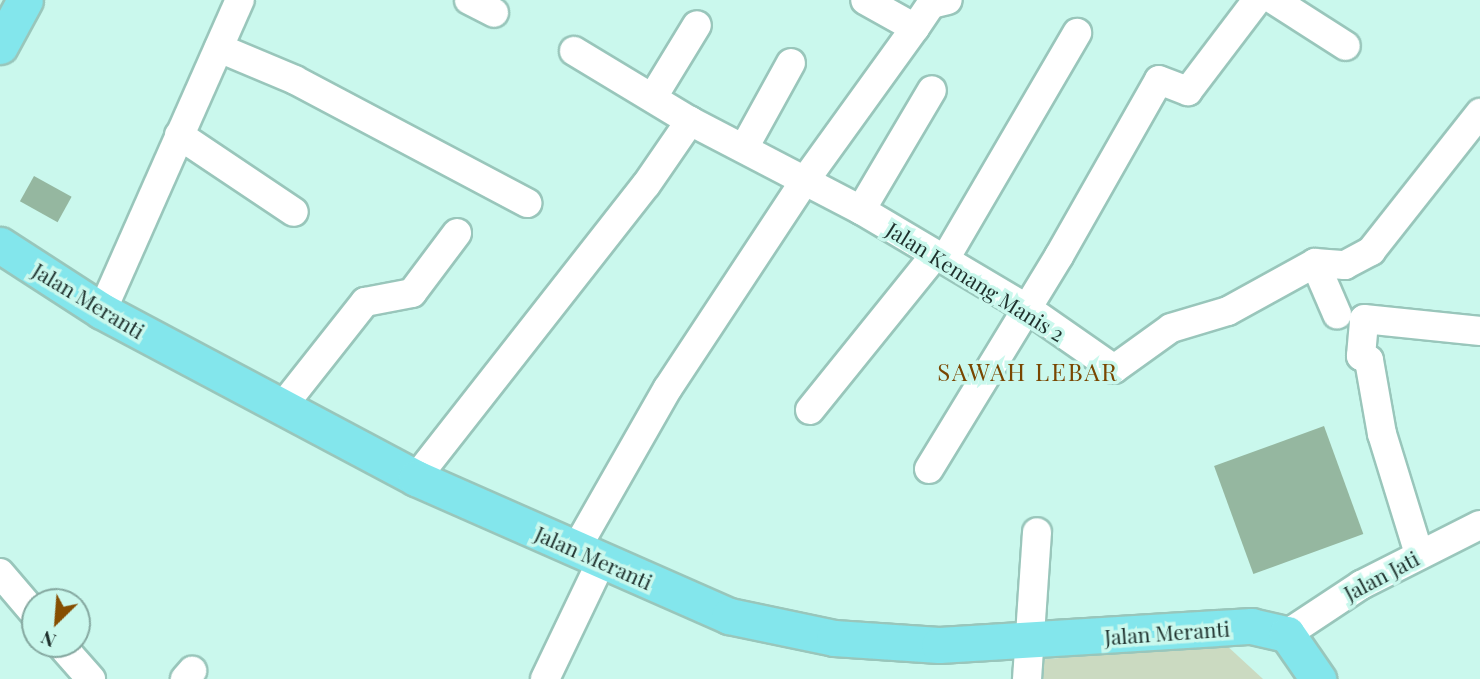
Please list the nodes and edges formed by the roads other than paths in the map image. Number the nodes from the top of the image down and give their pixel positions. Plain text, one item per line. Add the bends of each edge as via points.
1 (240, 0) edge
2 (469, 0) edge
3 (865, 0) edge
4 (948, 0) edge
5 (1257, 0) edge
6 (1275, 0) edge
7 (494, 13) dead end
8 (697, 25) dead end
9 (915, 28) junction
10 (1077, 33) dead end
11 (1346, 46) dead end
12 (219, 48) junction
13 (574, 51) dead end
14 (791, 63) dead end
15 (932, 90) dead end
16 (653, 97) junction
17 (1480, 113) edge
18 (690, 121) junction
19 (178, 135) junction
20 (744, 148) junction
21 (806, 179) junction
22 (527, 203) dead end
23 (861, 210) junction
24 (294, 212) dead end
25 (457, 233) dead end
26 (0, 245) edge
27 (940, 257) junction
28 (1315, 263) junction
29 (1028, 309) junction
30 (102, 311) junction
31 (1336, 314) dead end
32 (1480, 331) edge
33 (282, 407) junction
34 (810, 410) dead end
35 (929, 469) dead end
36 (416, 478) junction
37 (1480, 525) edge
38 (1037, 533) dead end
39 (589, 554) junction
40 (1419, 554) junction
41 (0, 573) edge
42 (21, 598) edge
43 (1287, 634) junction
44 (1027, 641) junction
45 (72, 658) edge
46 (91, 679) edge
47 (545, 679) edge
48 (1027, 679) edge
49 (1318, 679) edge

1 - 12 street
2 - 7 street
3 - 9 street
4 - 9 street via 931,4
5 - 29 street via 1188,91 1159,80
6 - 11 street
8 - 16 street
9 - 21 street
10 - 27 street
12 - 19 street
12 - 22 street via 295,80
13 - 16 street, Jalan Kemang Manis 2
14 - 20 street
15 - 23 street
16 - 18 street, Jalan Kemang Manis 2
17 - 28 street, Jalan Kemang Manis 2 via 1378,246 1345,265
18 - 20 street, Jalan Kemang Manis 2
18 - 36 street via 646,185
19 - 24 street
19 - 30 street
20 - 21 street, Jalan Kemang Manis 2
21 - 23 street, Jalan Kemang Manis 2
21 - 39 street via 633,443
23 - 27 street, Jalan Kemang Manis 2
25 - 33 street via 412,293 365,302
26 - 30 main road, Jalan Meranti
27 - 29 street, Jalan Kemang Manis 2
27 - 34 street
28 - 29 street, Jalan Kemang Manis 2 via 1227,310 1171,328 1117,369
28 - 31 street
29 - 35 street
30 - 33 main road, Jalan Meranti
32 - 40 street via 1364,319 1361,356 1369,359 1382,434
33 - 36 main road, Jalan Meranti
36 - 39 main road, Jalan Meranti
37 - 40 street, Jalan Jati
38 - 44 street
39 - 44 main road, Jalan Meranti via 690,601 764,626 881,643
39 - 47 street
40 - 43 street, Jalan Jati via 1324,607
41 - 42 street
43 - 44 main road, Jalan Meranti via 1251,626
43 - 49 main road
44 - 48 street
45 - 46 street

